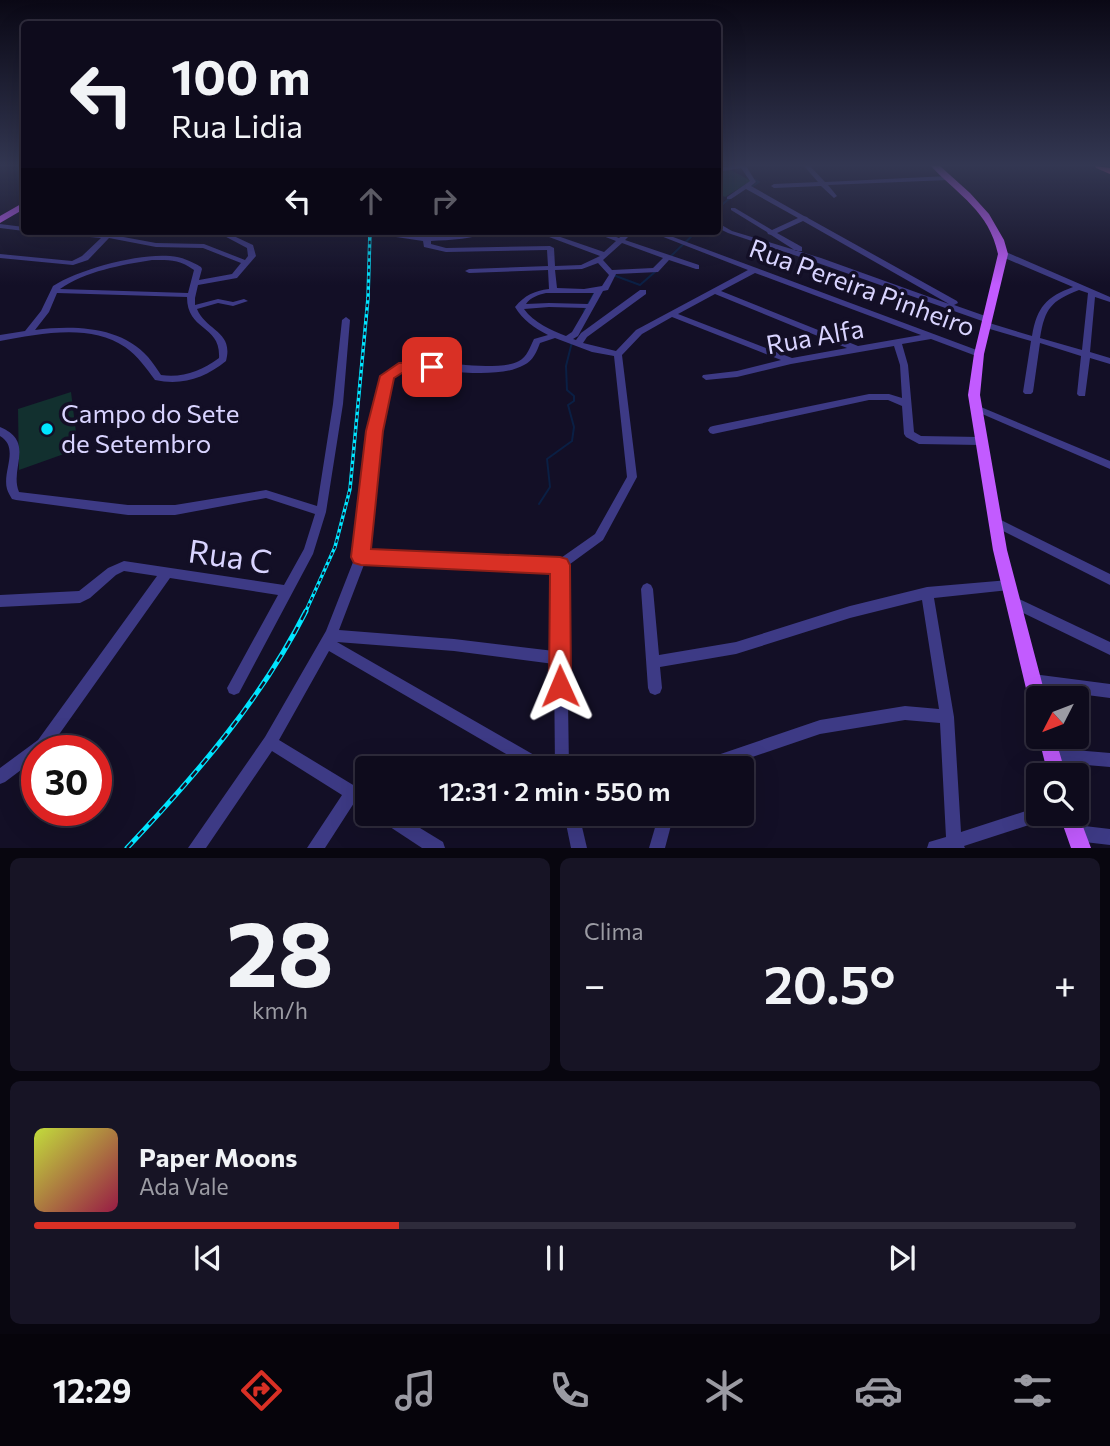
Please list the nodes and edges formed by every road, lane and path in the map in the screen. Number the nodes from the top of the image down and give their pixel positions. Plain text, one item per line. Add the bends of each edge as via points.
1 (782, 206) edge
2 (975, 206) edge
3 (21, 208) edge
4 (733, 209) dead end
5 (805, 218) junction
6 (0, 220) edge
7 (0, 226) edge
8 (721, 227) edge
9 (21, 229) edge
10 (770, 233) junction
11 (100, 235) edge
12 (226, 235) edge
13 (399, 235) edge
14 (453, 235) edge
15 (546, 235) edge
16 (605, 235) edge
17 (627, 235) edge
18 (663, 235) edge
19 (107, 236) junction
20 (427, 238) junction
21 (621, 240) junction
22 (1003, 254) junction
23 (0, 256) edge
24 (602, 258) junction
25 (670, 258) junction
26 (818, 260) junction
27 (247, 263) junction
28 (696, 267) dead end
29 (552, 269) junction
30 (469, 271) dead end
31 (752, 271) junction
32 (611, 272) junction
33 (194, 283) junction
34 (1079, 287) junction
35 (596, 290) junction
36 (714, 290) junction
37 (54, 291) junction
38 (553, 291) junction
39 (643, 292) dead end
40 (1091, 292) junction
41 (191, 295) junction
42 (1110, 300) edge
43 (244, 301) dead end
44 (590, 306) junction
45 (519, 307) junction
46 (192, 308) junction
47 (671, 314) junction
48 (974, 315) junction
49 (346, 320) dead end
50 (987, 323) junction
51 (28, 333) junction
52 (553, 336) junction
53 (932, 336) junction
54 (0, 338) edge
55 (1037, 339) junction
56 (573, 341) junction
57 (897, 343) junction
58 (861, 351) junction
59 (1084, 353) junction
60 (618, 354) junction
61 (979, 354) junction
62 (791, 361) junction
63 (1110, 361) edge
64 (706, 377) dead end
65 (1028, 392) dead end
66 (1082, 394) dead end
67 (905, 403) junction
68 (976, 408) junction
69 (713, 430) dead end
70 (0, 431) edge
71 (980, 440) junction
72 (1110, 465) edge
73 (321, 512) junction
74 (995, 522) junction
75 (361, 557) junction
76 (560, 565) junction
77 (166, 574) junction
78 (1110, 580) edge
79 (1009, 585) junction
80 (647, 589) dead end
81 (288, 591) junction
82 (928, 593) junction
83 (0, 601) edge
84 (1013, 602) junction
85 (329, 639) junction
86 (1110, 649) edge
87 (559, 658) junction
88 (654, 662) junction
89 (1033, 681) junction
90 (1034, 686) edge
91 (234, 688) dead end
92 (656, 688) dead end
93 (1110, 691) edge
94 (947, 717) junction
95 (270, 742) junction
96 (1062, 749) edge
97 (523, 756) edge
98 (562, 756) edge
99 (735, 756) edge
100 (1110, 760) edge
101 (0, 777) edge
102 (352, 793) junction
103 (355, 795) edge
104 (1026, 818) edge
105 (402, 826) edge
106 (574, 826) edge
107 (663, 826) edge
108 (1110, 837) edge
109 (1078, 840) edge
110 (956, 844) edge
111 (195, 848) edge
112 (315, 848) edge
113 (438, 848) edge
114 (579, 848) edge
115 (657, 848) edge
116 (935, 848) edge

1 - 5 street
2 - 22 main road via 996,227
3 - 6 main road
4 - 10 street
5 - 10 street
5 - 48 street
7 - 9 street
8 - 26 street
10 - 26 street
11 - 19 street
12 - 27 street via 250,247 252,256
13 - 20 street
14 - 20 street
15 - 24 street
16 - 21 street
17 - 21 street
18 - 31 street, Rua Pereira Pinheiro
19 - 23 street via 85,258 73,263
19 - 27 street via 156,245 204,246
20 - 29 street via 431,248 446,250 550,248
21 - 24 street
21 - 25 street
22 - 34 street
22 - 50 main road
24 - 29 street via 582,267
24 - 32 street
25 - 28 street
25 - 32 street via 655,270
26 - 48 street
27 - 33 street via 234,276
29 - 30 street
29 - 38 street
31 - 36 street
31 - 53 street, Rua Pereira Pinheiro
32 - 35 street via 612,278
33 - 37 street via 198,271 192,263 142,259 98,269
33 - 41 street
34 - 40 street
34 - 55 street via 1049,302 1039,319
35 - 38 street
35 - 44 street
36 - 47 street
36 - 58 street
37 - 41 street
37 - 51 street
38 - 45 street via 530,296
39 - 56 street
40 - 42 street
40 - 59 street
41 - 46 street
43 - 46 street
44 - 45 street
44 - 56 street
45 - 52 street via 524,316
46 - 51 street via 222,340 223,359 196,376 158,378 145,358 124,340 108,334
47 - 60 street via 632,337
47 - 62 street
48 - 50 street
49 - 73 street
50 - 55 street
50 - 61 main road
51 - 54 street
52 - 56 street
52 - 75 street via 537,341 528,357 514,366 405,368 388,376 380,400
53 - 57 street, Rua Alfa
53 - 61 street, Rua Pereira Pinheiro
55 - 59 street
55 - 65 street
56 - 60 street
57 - 58 street, Rua Alfa
57 - 67 street via 904,365
58 - 62 street, Rua Alfa
59 - 63 street
59 - 66 street
60 - 76 street via 632,477 599,537
61 - 68 main road
62 - 64 street, Rua Alfa
67 - 69 street via 869,397
67 - 71 street via 909,434 919,440
68 - 71 main road
68 - 72 street
70 - 73 street via 10,436 14,446 11,489 16,496 128,510 175,510 266,494
71 - 74 main road
73 - 81 street via 309,550
74 - 78 street
74 - 79 main road
75 - 76 street
75 - 85 street
76 - 87 street
77 - 81 street, Rua C
77 - 83 street, Rua C via 120,566 80,597
77 - 101 street via 43,745
79 - 82 street
79 - 84 main road
80 - 88 street
81 - 91 street
82 - 88 street via 736,648
82 - 94 street
84 - 86 street
84 - 89 main road
85 - 87 street via 454,645
85 - 95 street
85 - 97 street
87 - 98 street
88 - 92 street
89 - 90 main road
89 - 93 street
94 - 99 street via 905,713 820,727
94 - 110 street
95 - 102 street
95 - 111 street
96 - 100 street
102 - 103 street
102 - 112 street
104 - 110 street
105 - 113 street
106 - 114 street
107 - 115 street
108 - 109 street
110 - 116 street

